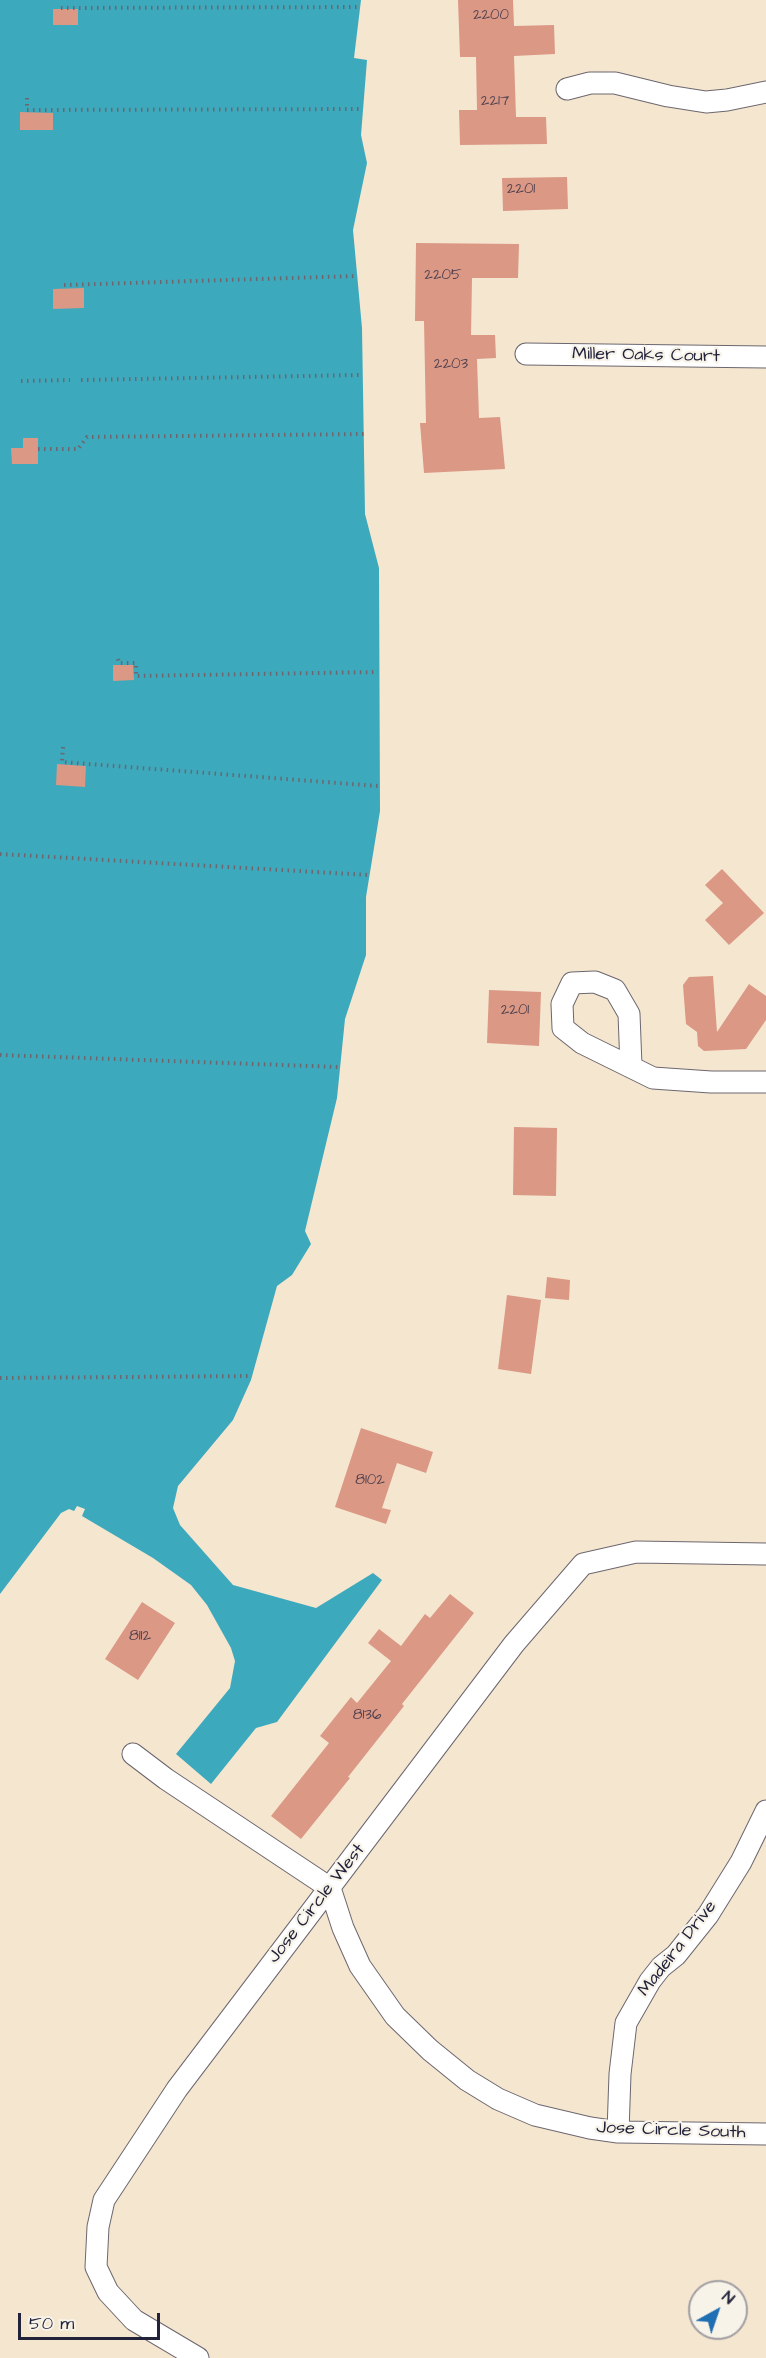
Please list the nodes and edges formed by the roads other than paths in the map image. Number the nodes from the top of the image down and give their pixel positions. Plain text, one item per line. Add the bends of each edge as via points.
1 (567, 89) dead end
2 (766, 92) edge
3 (526, 354) dead end
4 (766, 357) edge
5 (631, 1066) dead end
6 (766, 1082) edge
7 (766, 1554) edge
8 (133, 1754) dead end
9 (766, 1811) edge
10 (330, 1888) junction
11 (618, 2132) junction
12 (766, 2134) edge
13 (198, 2358) edge

1 - 2 street via 590,83 615,83 706,102
3 - 4 street, Miller Oaks Court
5 - 6 street via 653,1078
7 - 10 street, Jose Circle West via 636,1552 583,1564 514,1644
8 - 10 street
9 - 11 street, Madeira Drive via 708,1916 650,1981 627,2023
10 - 11 street, Jose Circle South via 360,1966 395,2016 430,2050 467,2080 509,2104 568,2124
10 - 13 street, Jose Circle West via 177,2089 104,2200 96,2267 108,2292 134,2320
11 - 12 street, Jose Circle South

